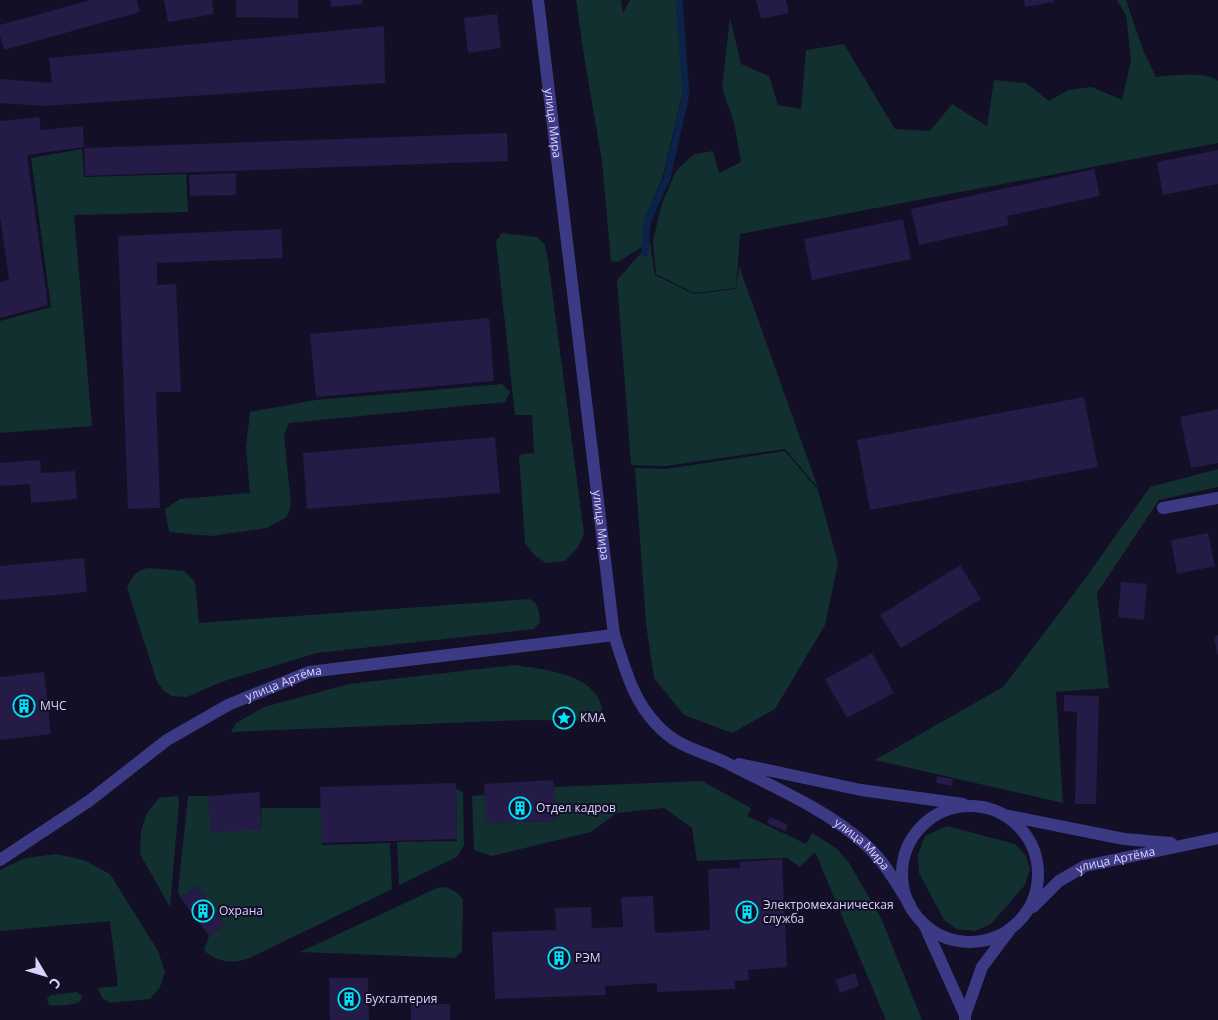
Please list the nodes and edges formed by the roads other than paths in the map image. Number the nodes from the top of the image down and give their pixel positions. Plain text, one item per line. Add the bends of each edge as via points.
1 (538, 0) edge
2 (1218, 498) edge
3 (1163, 508) dead end
4 (614, 636) junction
5 (722, 761) junction
6 (986, 807) junction
7 (1006, 815) junction
8 (1218, 838) edge
9 (1184, 844) junction
10 (0, 860) edge
11 (910, 906) junction
12 (1027, 912) junction
13 (924, 924) junction
14 (1011, 929) junction
15 (964, 1018) edge

1 - 4 street, улица Мира
2 - 3 street
4 - 5 street, улица Мира via 636,697 655,723 670,738 691,750
4 - 10 street, улица Артёма via 309,672 228,705 167,740 89,801
5 - 6 street via 862,790
5 - 11 street, улица Мира via 825,814 866,844 892,876
6 - 7 street, улица Артёма
6 - 11 street, улица Артёма via 964,806 942,812 924,824 910,842 903,862 903,884
7 - 9 street via 1124,839
7 - 12 street, улица Артёма via 1022,830 1034,849 1039,870 1036,892
8 - 9 street, улица Артёма
9 - 12 street, улица Артёма via 1085,866 1060,881
11 - 13 street, улица Артёма
12 - 14 street, улица Артёма
13 - 14 street, улица Артёма via 943,937 966,942 990,940
13 - 15 street
14 - 15 street via 982,967

